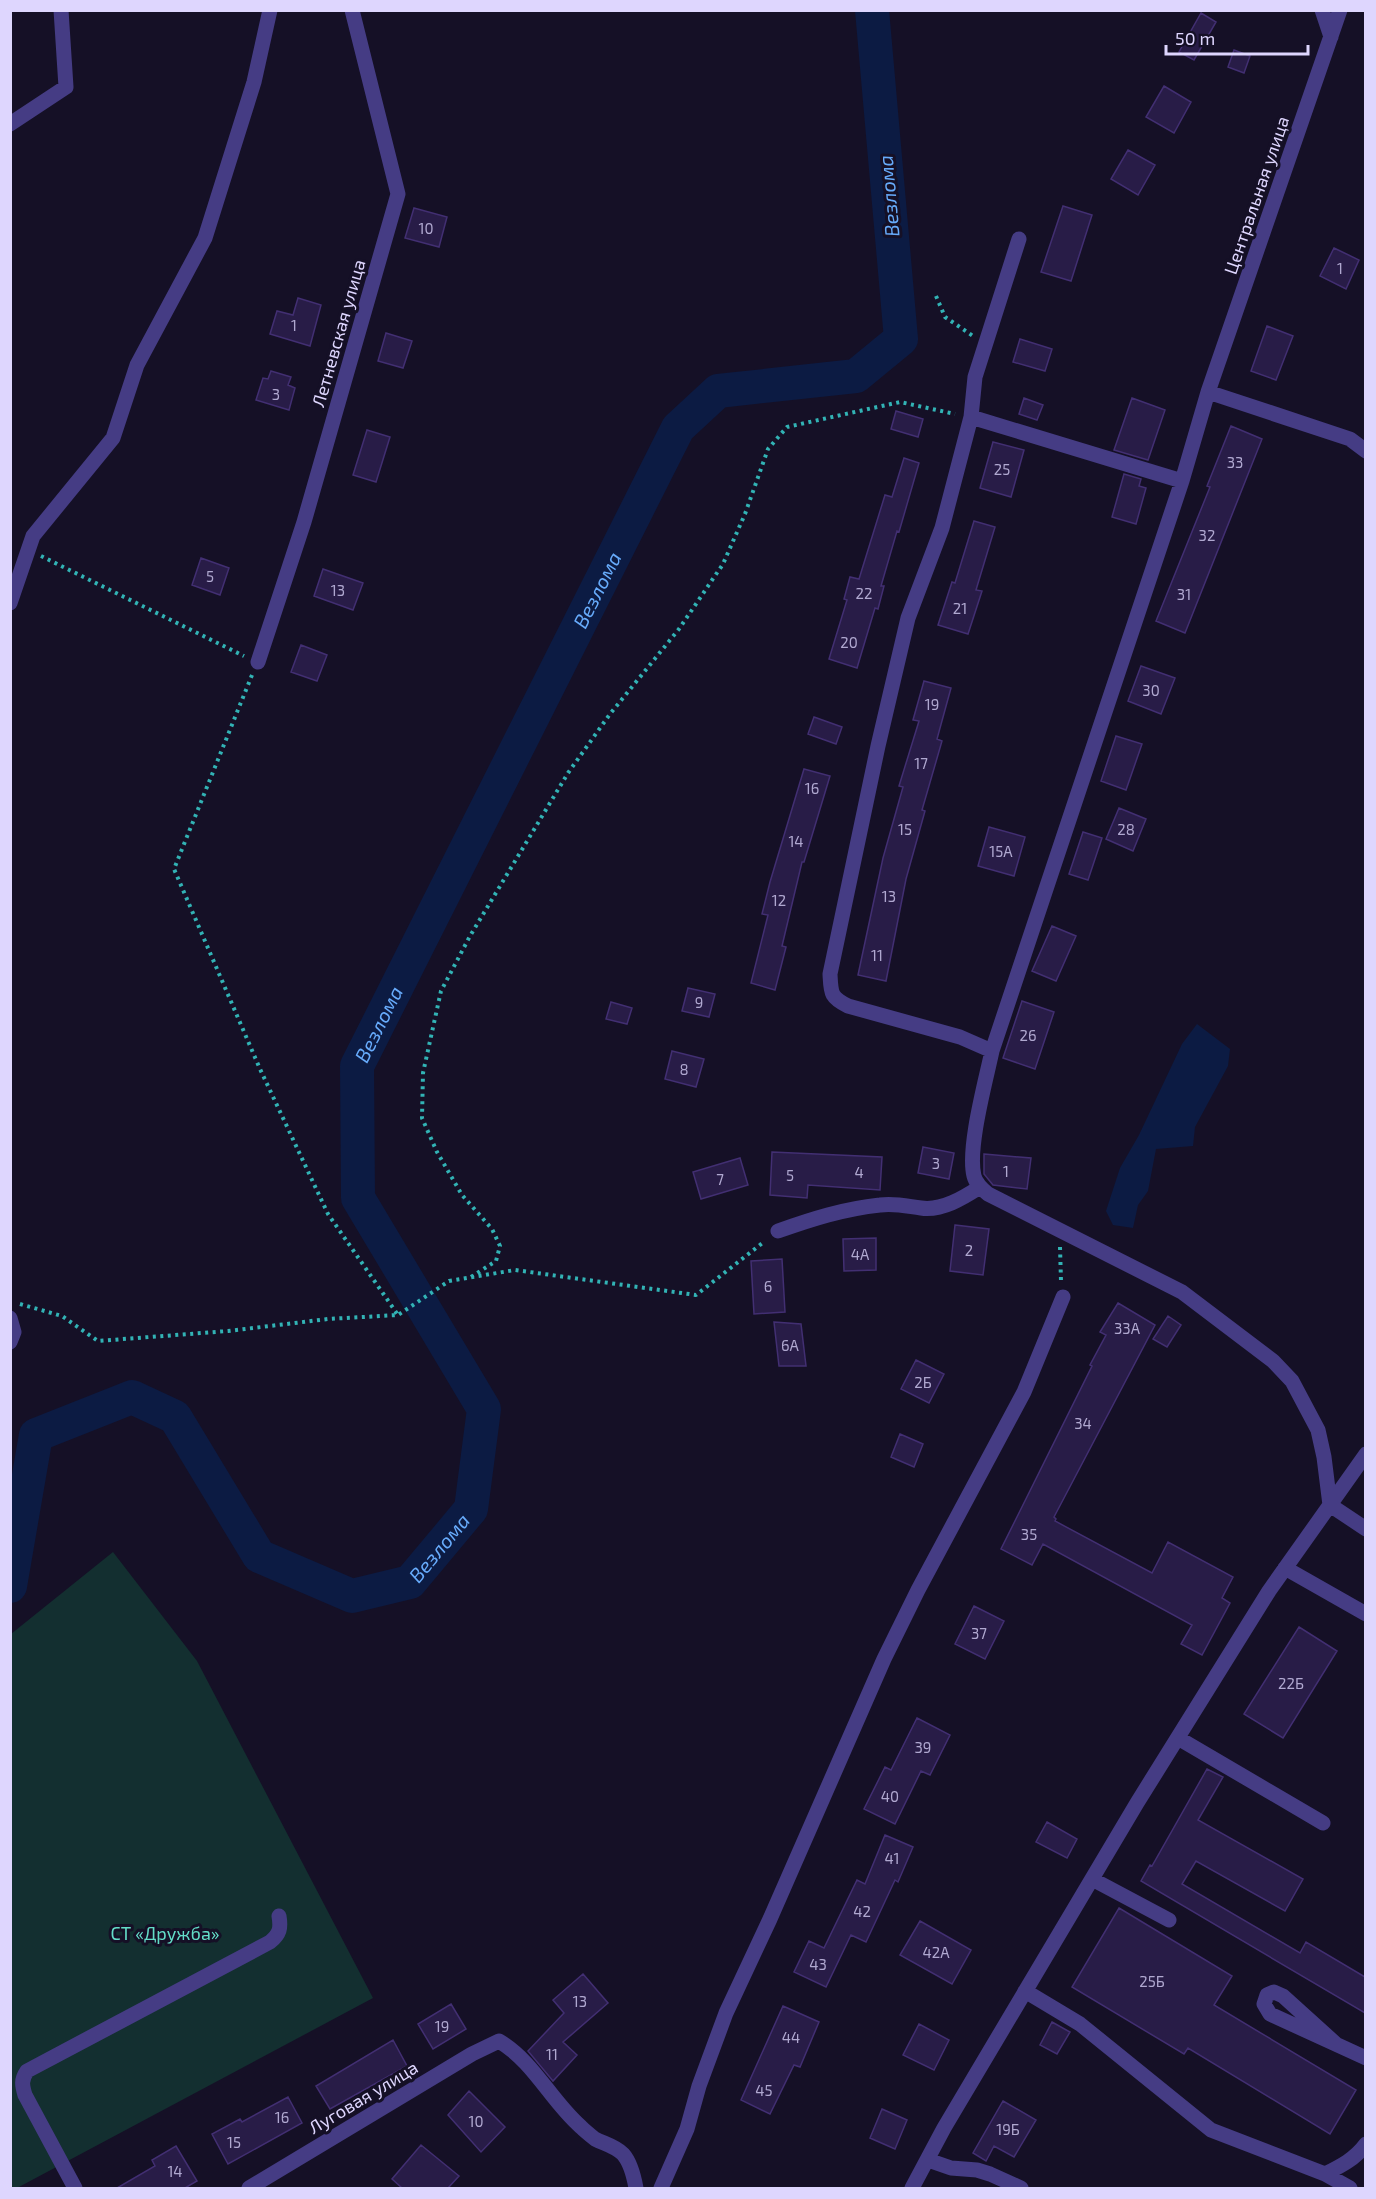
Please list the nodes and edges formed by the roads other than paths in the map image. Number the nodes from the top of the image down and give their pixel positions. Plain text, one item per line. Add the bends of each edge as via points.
1 (61, 10) edge
2 (270, 10) edge
3 (352, 10) edge
4 (1322, 10) edge
5 (1340, 10) edge
6 (1331, 37) junction
7 (10, 124) edge
8 (1019, 239) dead end
9 (1208, 392) junction
10 (971, 417) junction
11 (1365, 451) edge
12 (1182, 481) junction
13 (10, 603) edge
14 (258, 662) road end
15 (992, 1051) junction
16 (980, 1187) junction
17 (778, 1231) road end
18 (1063, 1297) road end
19 (10, 1318) edge
20 (10, 1342) edge
21 (1365, 1455) edge
22 (1330, 1505) junction
23 (1365, 1529) edge
24 (1285, 1568) junction
25 (1365, 1614) edge
26 (1178, 1738) junction
27 (1323, 1823) dead end
28 (1092, 1879) junction
29 (279, 1916) dead end
30 (1169, 1920) dead end
31 (1025, 1991) junction
32 (1336, 2044) dead end
33 (1365, 2058) edge
34 (16, 2085) edge
35 (1365, 2144) edge
36 (928, 2160) junction
37 (1325, 2174) junction
38 (75, 2188) edge
39 (249, 2188) edge
40 (636, 2188) edge
41 (661, 2188) edge
42 (912, 2188) edge
43 (1021, 2188) edge
44 (1350, 2188) edge

1 - 7 street via 66,87
2 - 13 street via 254,82 206,238 137,365 113,438 33,536
3 - 14 street, Летневская улица via 399,194 304,522
4 - 6 street
5 - 6 street, Центральная улица
6 - 9 street, Центральная улица
8 - 10 street via 975,377
9 - 11 street via 1350,439
9 - 12 street, Центральная улица
10 - 12 street
10 - 15 street via 942,528 908,618 830,974 835,1000 960,1037
12 - 15 street, Центральная улица
15 - 16 street, Центральная улица via 972,1166
16 - 17 street via 936,1208 878,1205 826,1214
16 - 22 street via 1182,1292 1274,1361 1292,1381 1318,1430
18 - 41 street via 1024,1392 884,1659 726,2013 687,2129
19 - 20 street via 15,1332
21 - 22 street
22 - 23 street
22 - 24 street
24 - 25 street
24 - 26 street
26 - 27 street
26 - 28 street
28 - 30 street
28 - 31 street
29 - 34 street via 281,1927 270,1942 27,2071
31 - 36 street
31 - 37 street via 1080,2024 1211,2130
32 - 33 street
34 - 38 street
35 - 37 street via 1351,2160
36 - 42 street
36 - 43 street via 951,2168 977,2170
37 - 44 street
39 - 40 street, Луговая улица via 499,2041 524,2061 580,2127 624,2155

